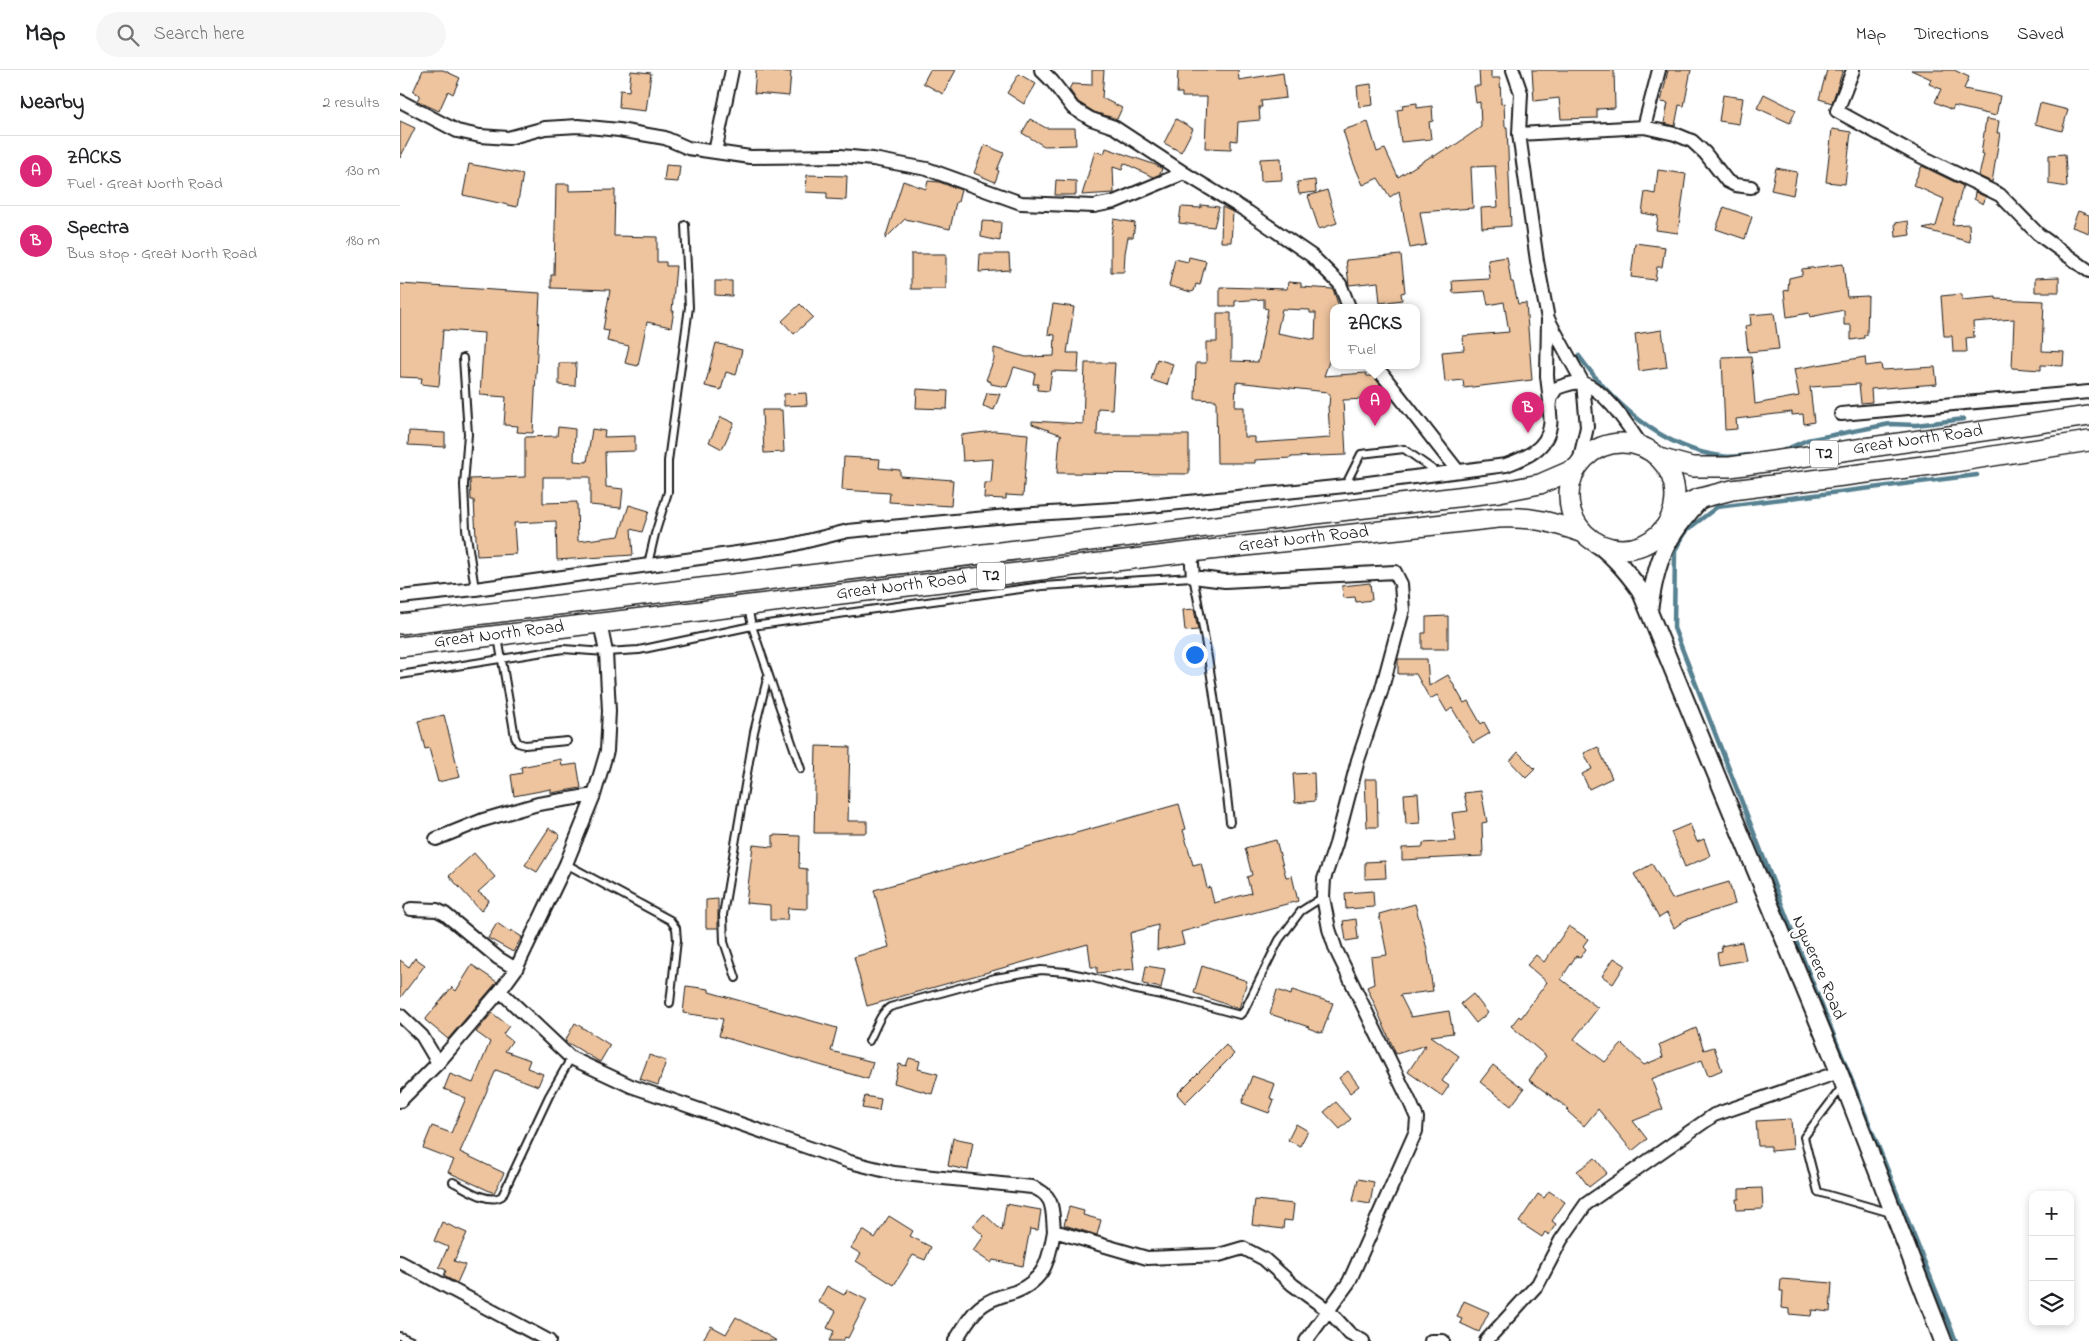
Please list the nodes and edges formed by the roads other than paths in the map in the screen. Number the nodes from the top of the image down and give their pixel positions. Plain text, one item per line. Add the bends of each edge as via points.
1 (732, 70) edge
2 (1041, 70) edge
3 (1513, 70) edge
4 (1523, 70) edge
5 (1658, 70) edge
6 (1853, 70) edge
7 (1521, 92) junction
8 (400, 101) edge
9 (1644, 127) junction
10 (1520, 134) junction
11 (715, 152) junction
12 (1184, 173) junction
13 (1751, 187) dead end
14 (685, 226) dead end
15 (2089, 271) edge
16 (1348, 304) edge
17 (1548, 319) junction
18 (463, 358) dead end
19 (1378, 369) edge
20 (1583, 383) junction
21 (2089, 392) edge
22 (1550, 401) junction
23 (1841, 414) dead end
24 (2089, 416) edge
25 (2089, 441) edge
26 (1651, 453) junction
27 (1578, 468) junction
28 (1457, 470) junction
29 (1438, 473) junction
30 (1345, 486) junction
31 (1702, 498) junction
32 (1672, 514) junction
33 (1585, 535) junction
34 (1663, 550) junction
35 (1191, 552) junction
36 (648, 564) junction
37 (1193, 577) junction
38 (475, 589) junction
39 (400, 597) edge
40 (748, 606) junction
41 (1649, 613) junction
42 (400, 624) edge
43 (600, 624) junction
44 (752, 626) junction
45 (498, 635) junction
46 (400, 647) edge
47 (606, 652) junction
48 (502, 660) junction
49 (768, 674) junction
50 (400, 675) edge
51 (567, 740) dead end
52 (801, 768) dead end
53 (594, 796) junction
54 (1230, 822) dead end
55 (436, 839) dead end
56 (566, 864) junction
57 (1323, 897) junction
58 (411, 909) dead end
59 (516, 969) junction
60 (736, 978) dead end
61 (500, 991) junction
62 (670, 1003) dead end
63 (400, 1015) edge
64 (869, 1041) dead end
65 (571, 1058) junction
66 (438, 1063) junction
67 (1842, 1078) junction
68 (400, 1101) edge
69 (453, 1182) dead end
70 (1894, 1214) junction
71 (1054, 1231) junction
72 (400, 1262) edge
73 (1329, 1311) junction
74 (400, 1336) edge
75 (412, 1341) edge
76 (549, 1341) edge
77 (955, 1341) edge
78 (1306, 1341) edge
79 (1363, 1341) edge
80 (1431, 1341) edge
81 (1443, 1341) edge
82 (1486, 1341) edge
83 (1943, 1341) edge

1 - 11 street
2 - 12 street via 1073,108 1114,127
3 - 7 street
4 - 7 street
5 - 9 street
6 - 15 street via 1837,111 2000,195 2038,234
7 - 10 street
8 - 11 street via 457,131 480,136 508,138 545,128 578,126 665,138 688,148
9 - 10 street
9 - 13 street via 1692,141 1727,181
10 - 17 street
11 - 12 street via 750,157 873,159 927,169 1021,202 1062,205 1094,206 1114,202
12 - 16 street via 1312,256 1340,284
14 - 36 lane via 689,307 668,461 668,492
17 - 20 street
17 - 22 street
18 - 38 lane via 468,434 464,486 466,529
19 - 28 street
20 - 22 street via 1557,388
20 - 26 street via 1603,396
20 - 27 street via 1587,427
21 - 23 street
22 - 28 street via 1550,426 1537,450 1506,465
24 - 26 main road, Great North Road / T2 via 1730,467 1692,467
25 - 31 main road, Great North Road / T2 via 1955,462 1732,490
26 - 27 main road via 1623,444 1602,447 1592,452
26 - 32 main road via 1674,482
27 - 33 main road via 1571,478 1568,500 1570,512
27 - 42 main road, Great North Road / T2 via 1540,484 1499,492
28 - 29 street
29 - 30 street
29 - 30 lane via 1404,449 1361,454
30 - 36 street via 1130,508 910,524 848,531 787,546
31 - 32 main road, Great North Road / T2
31 - 34 main road via 1679,523
32 - 33 main road via 1655,537 1631,547 1614,547
32 - 34 main road
33 - 35 main road, Great North Road / T2 via 1541,519 1520,517
33 - 41 main road, Ngwerere Road via 1609,552 1626,570 1640,590
34 - 41 main road via 1653,582
35 - 37 street
35 - 40 main road, Great North Road / T2
36 - 38 street
37 - 44 lane via 1042,586
37 - 54 lane via 1202,617
37 - 57 street via 1226,581 1395,572 1401,584 1404,610 1324,879
38 - 39 street
40 - 43 main road, Great North Road / T2
40 - 44 lane
41 - 67 main road, Ngwerere Road
43 - 45 main road, Great North Road / T2
43 - 47 street
44 - 47 lane via 639,650
44 - 49 lane
45 - 46 main road, Great North Road / T2
45 - 48 lane
47 - 48 lane via 563,649
47 - 53 street via 608,751
48 - 50 lane
48 - 51 lane via 518,743
49 - 52 lane
49 - 60 lane via 752,742 723,915 724,942
53 - 55 street via 538,804 483,820
53 - 56 street
56 - 59 street
56 - 62 lane via 670,920 676,928
57 - 64 lane via 1301,911 1279,940 1240,1015 1090,977 1040,970 995,978 890,1007 882,1012
57 - 73 street via 1336,950 1416,1118 1416,1131 1408,1152 1349,1282
58 - 59 street via 437,910 445,914
59 - 61 street
61 - 65 street
61 - 66 street
63 - 66 street via 422,1036
65 - 69 lane via 549,1096 502,1196 490,1199
65 - 71 street via 630,1086 850,1162 894,1173 1032,1187 1044,1191 1051,1202
66 - 68 street
67 - 70 main road, Ngwerere Road
67 - 70 lane via 1804,1137 1818,1192
67 - 82 street via 1714,1115 1586,1204 1561,1240 1538,1284
70 - 83 main road, Ngwerere Road
71 - 73 street via 1147,1258 1219,1256 1243,1248 1264,1259
71 - 77 street via 1048,1261 1040,1274 1028,1285 997,1296 981,1306
72 - 76 street
73 - 78 street
73 - 79 street via 1350,1334
74 - 75 lane
80 - 81 street

